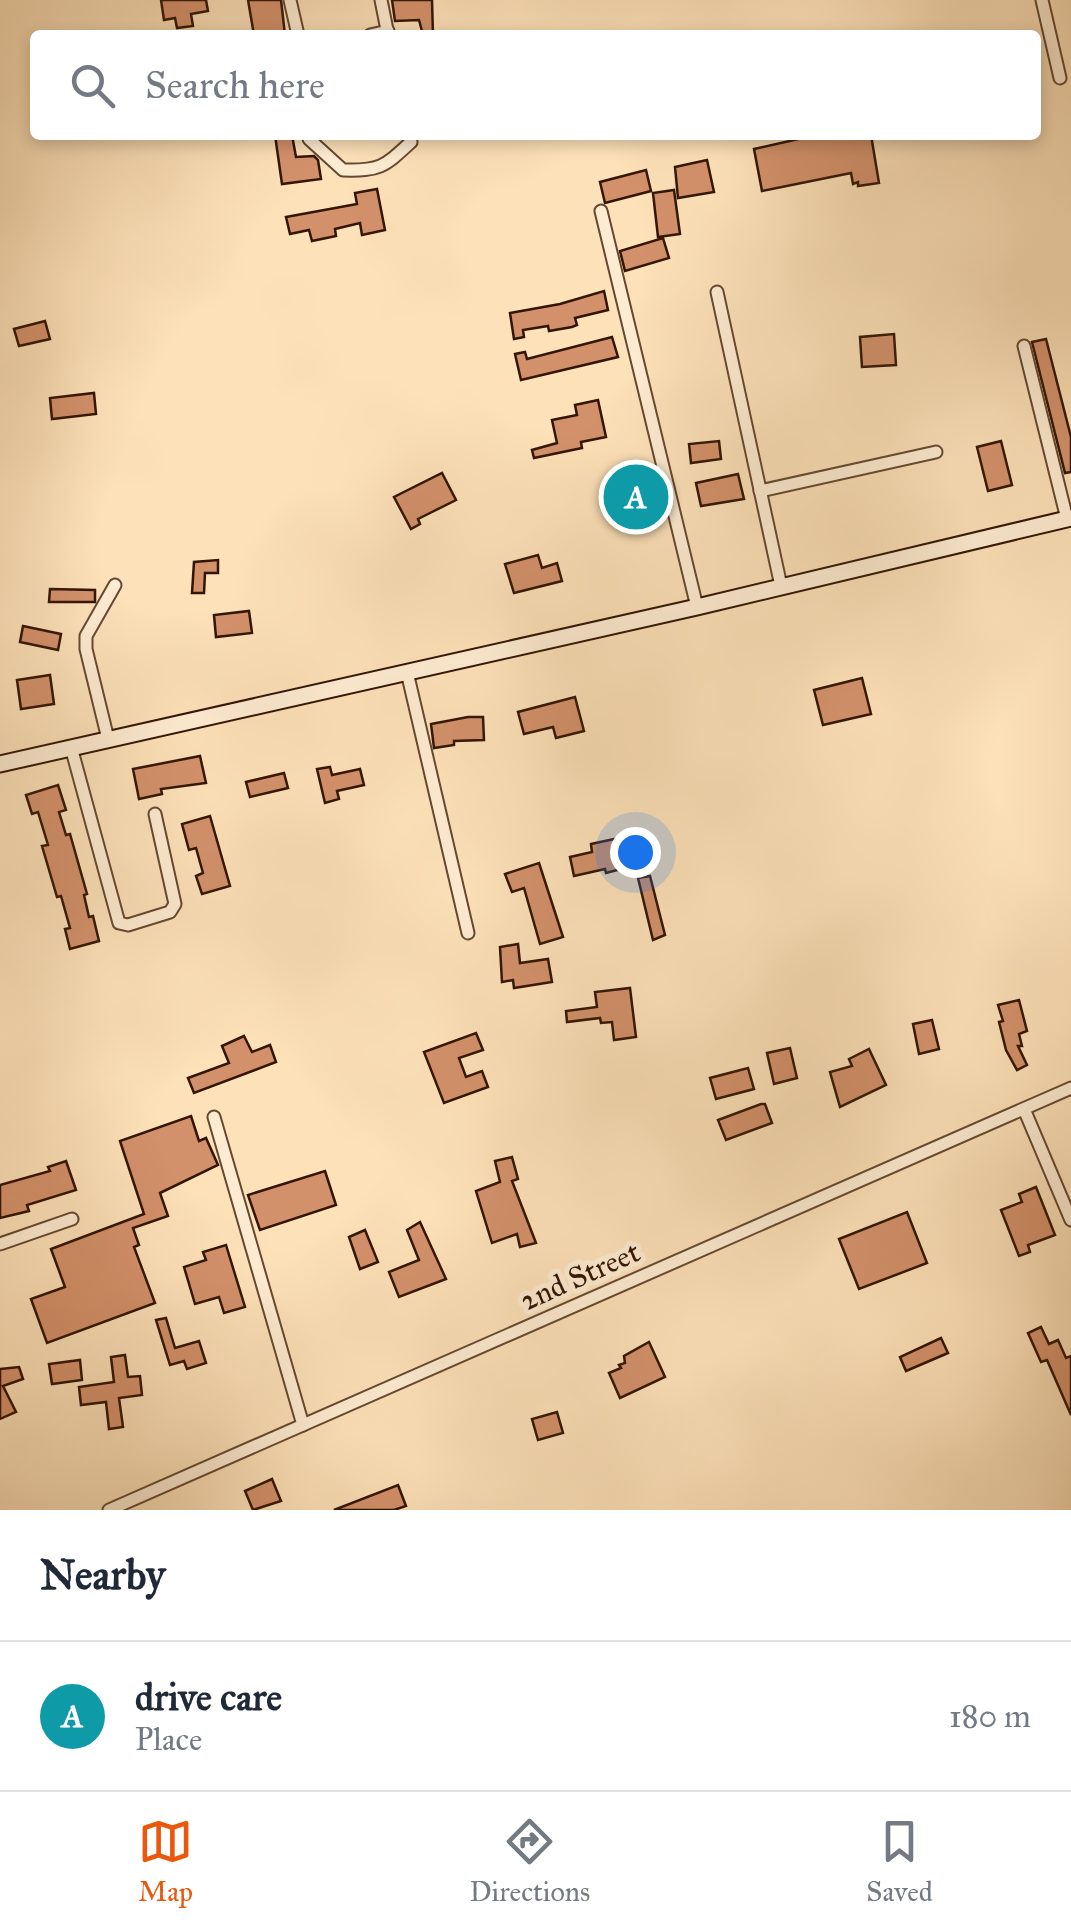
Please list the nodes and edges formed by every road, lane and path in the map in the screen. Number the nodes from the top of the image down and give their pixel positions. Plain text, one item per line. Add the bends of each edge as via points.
1 (290, 0) edge
2 (381, 0) edge
3 (1042, 0) edge
4 (297, 30) edge
5 (387, 30) edge
6 (1060, 78) dead end
7 (309, 140) dead end
8 (410, 140) edge
9 (600, 211) dead end
10 (717, 292) dead end
11 (1024, 346) dead end
12 (936, 452) dead end
13 (760, 491) junction
14 (1069, 518) edge
15 (114, 585) dead end
16 (781, 586) junction
17 (697, 607) junction
18 (407, 672) junction
19 (108, 739) junction
20 (71, 748) junction
21 (0, 764) edge
22 (155, 814) dead end
23 (468, 933) dead end
24 (1071, 1088) edge
25 (1024, 1109) junction
26 (214, 1117) dead end
27 (72, 1219) dead end
28 (1071, 1220) edge
29 (0, 1244) edge
30 (303, 1425) junction
31 (109, 1510) edge

1 - 4 street
2 - 5 street
3 - 6 street
7 - 8 street via 343,170 368,171 384,168
9 - 17 street
10 - 13 street
11 - 14 street
12 - 13 street
13 - 16 street
14 - 16 main road
15 - 19 street via 86,636
16 - 17 main road
17 - 18 main road
18 - 19 main road
18 - 23 street
19 - 20 main road
20 - 21 main road
20 - 22 street via 119,923 170,912 174,904
24 - 25 street, 2nd Street
25 - 28 street
25 - 30 street, 2nd Street
26 - 30 street
27 - 29 street
30 - 31 street, 2nd Street

